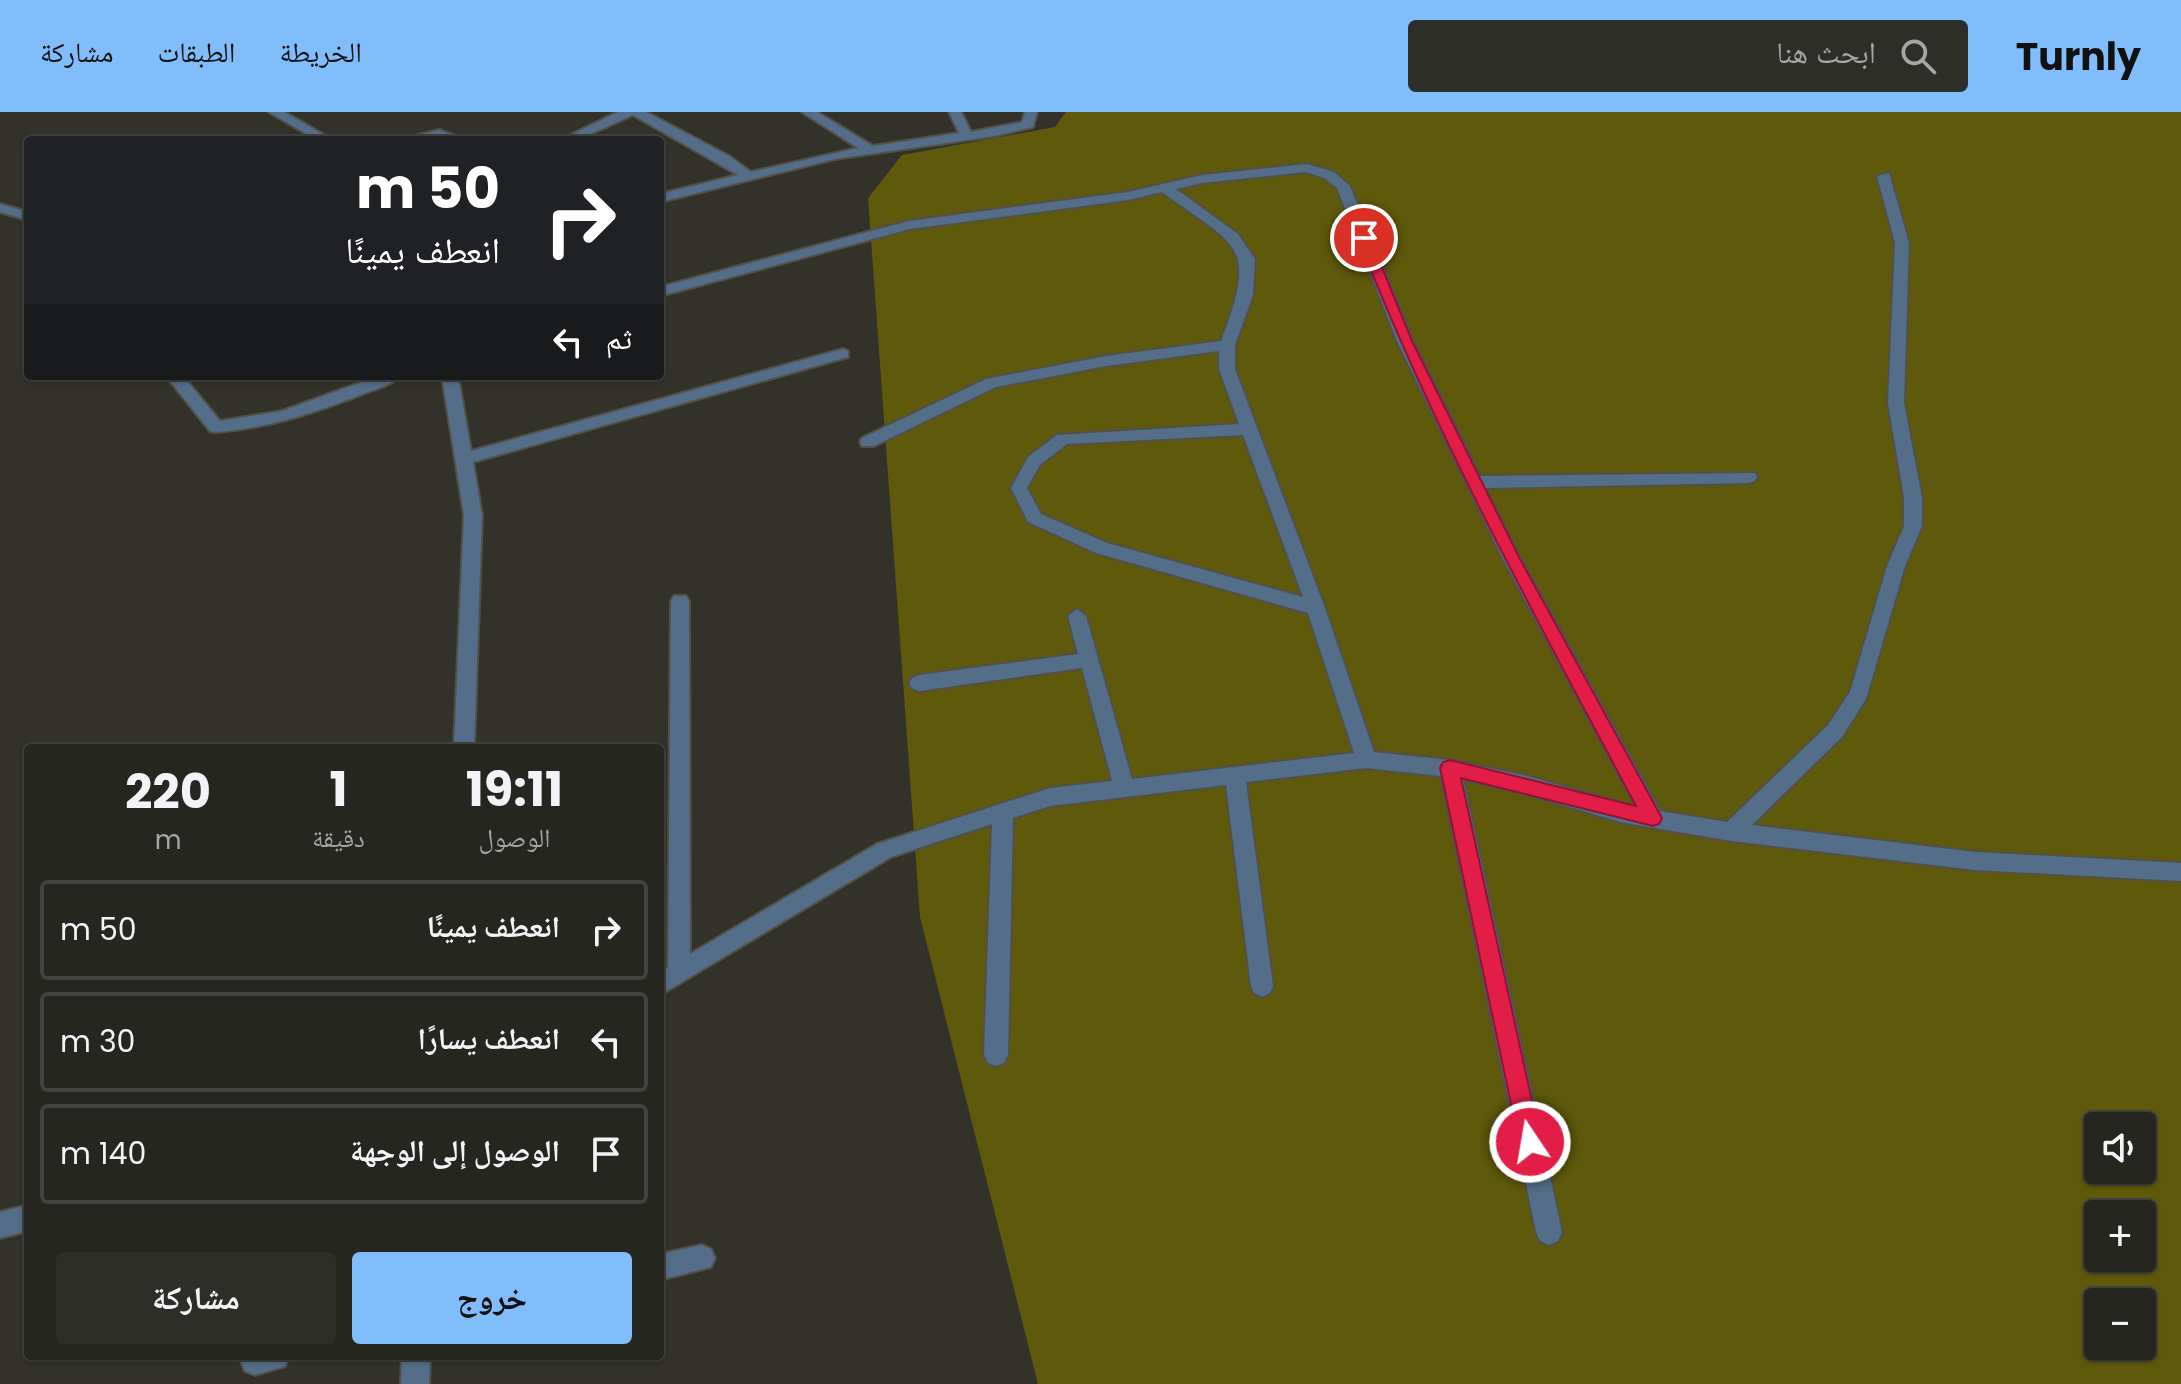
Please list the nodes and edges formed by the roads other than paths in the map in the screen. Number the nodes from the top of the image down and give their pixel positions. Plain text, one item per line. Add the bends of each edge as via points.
1 (275, 112) edge
2 (629, 112) edge
3 (637, 112) edge
4 (808, 112) edge
5 (955, 112) edge
6 (1031, 112) edge
7 (320, 136) edge
8 (575, 136) edge
9 (967, 136) junction
10 (869, 149) junction
11 (748, 176) junction
12 (1884, 176) dead end
13 (1164, 187) junction
14 (664, 197) edge
15 (0, 208) edge
16 (24, 215) edge
17 (664, 291) edge
18 (1227, 345) junction
19 (843, 354) dead end
20 (177, 380) edge
21 (383, 380) edge
22 (451, 380) edge
23 (1249, 429) junction
24 (868, 442) dead end
25 (465, 458) junction
26 (1749, 477) dead end
27 (1474, 482) junction
28 (680, 601) dead end
29 (1316, 608) junction
30 (1077, 616) dead end
31 (1090, 660) junction
32 (919, 683) dead end
33 (464, 744) edge
34 (1366, 760) junction
35 (1450, 768) junction
36 (1235, 773) junction
37 (1124, 786) junction
38 (1003, 812) junction
39 (1653, 818) junction
40 (1731, 832) junction
41 (2181, 872) edge
42 (679, 972) junction
43 (664, 981) edge
44 (1262, 986) dead end
45 (996, 1055) dead end
46 (24, 1219) edge
47 (0, 1225) edge
48 (1549, 1232) dead end
49 (702, 1258) dead end
50 (664, 1266) edge
51 (416, 1360) edge
52 (415, 1384) edge

1 - 7 street
2 - 8 street
3 - 11 street
4 - 10 street
5 - 9 street
6 - 9 street via 1028,124
9 - 10 street
10 - 11 street
11 - 14 street
12 - 40 street via 1902,243 1896,403 1913,526 1859,694 1835,731
13 - 17 street via 909,225
13 - 18 street via 1233,237 1248,259 1246,295
13 - 27 street via 1307,168 1343,186 1405,341
15 - 16 street
18 - 23 street via 1227,369
18 - 24 street via 992,383
19 - 25 street
20 - 21 street via 216,427 249,426
22 - 25 street
23 - 29 street
23 - 29 street via 1063,439 1034,461 1019,488 1034,518 1102,548
25 - 33 street via 474,569
26 - 27 street
27 - 39 street
28 - 42 street
29 - 34 street
30 - 31 street
31 - 32 street
31 - 37 street
34 - 35 street
34 - 36 street
35 - 39 street
35 - 48 street
36 - 37 street
36 - 44 street
37 - 38 street via 1050,797
38 - 42 street via 884,850
38 - 45 street
39 - 40 street
40 - 41 street via 1975,861
42 - 43 street
46 - 47 street
49 - 50 street
51 - 52 street

